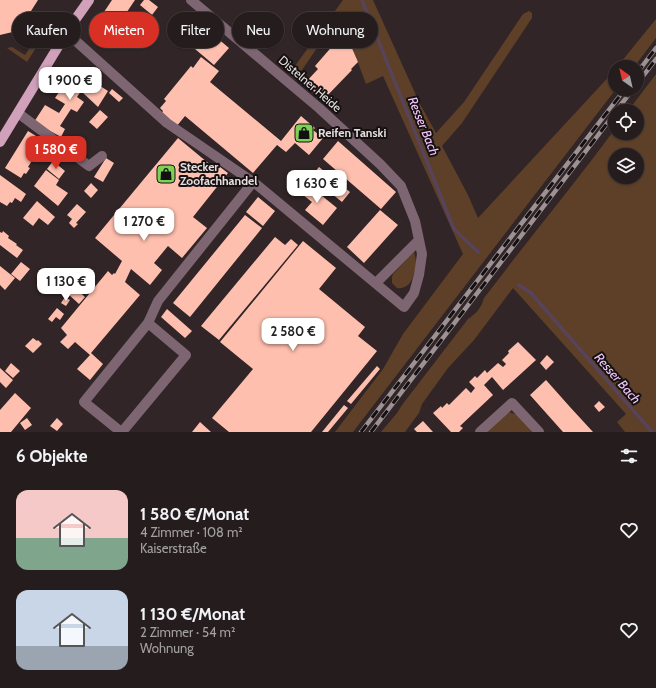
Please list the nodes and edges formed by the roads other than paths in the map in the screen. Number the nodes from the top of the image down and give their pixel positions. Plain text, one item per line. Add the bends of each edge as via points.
1 (89, 0) edge
2 (191, 0) edge
3 (81, 12) edge
4 (81, 46) edge
5 (58, 48) edge
6 (18, 113) junction
7 (0, 142) edge
8 (102, 156) dead end
9 (255, 183) junction
10 (418, 241) junction
11 (376, 283) junction
12 (148, 323) junction
13 (122, 432) edge
14 (480, 432) edge
15 (540, 432) edge

1 - 3 main road
2 - 10 street, Distelner Heide via 319,108 396,180 401,186 415,221
4 - 9 street, Distelner Heide via 167,123
5 - 6 main road
6 - 7 main road
6 - 8 street via 89,166
9 - 11 street, Distelner Heide
9 - 12 street via 158,301
10 - 11 street
10 - 11 street, Distelner Heide via 422,254 419,275 414,294 404,307
12 - 13 street via 186,355
12 - 13 street via 84,402
14 - 15 street via 512,403

